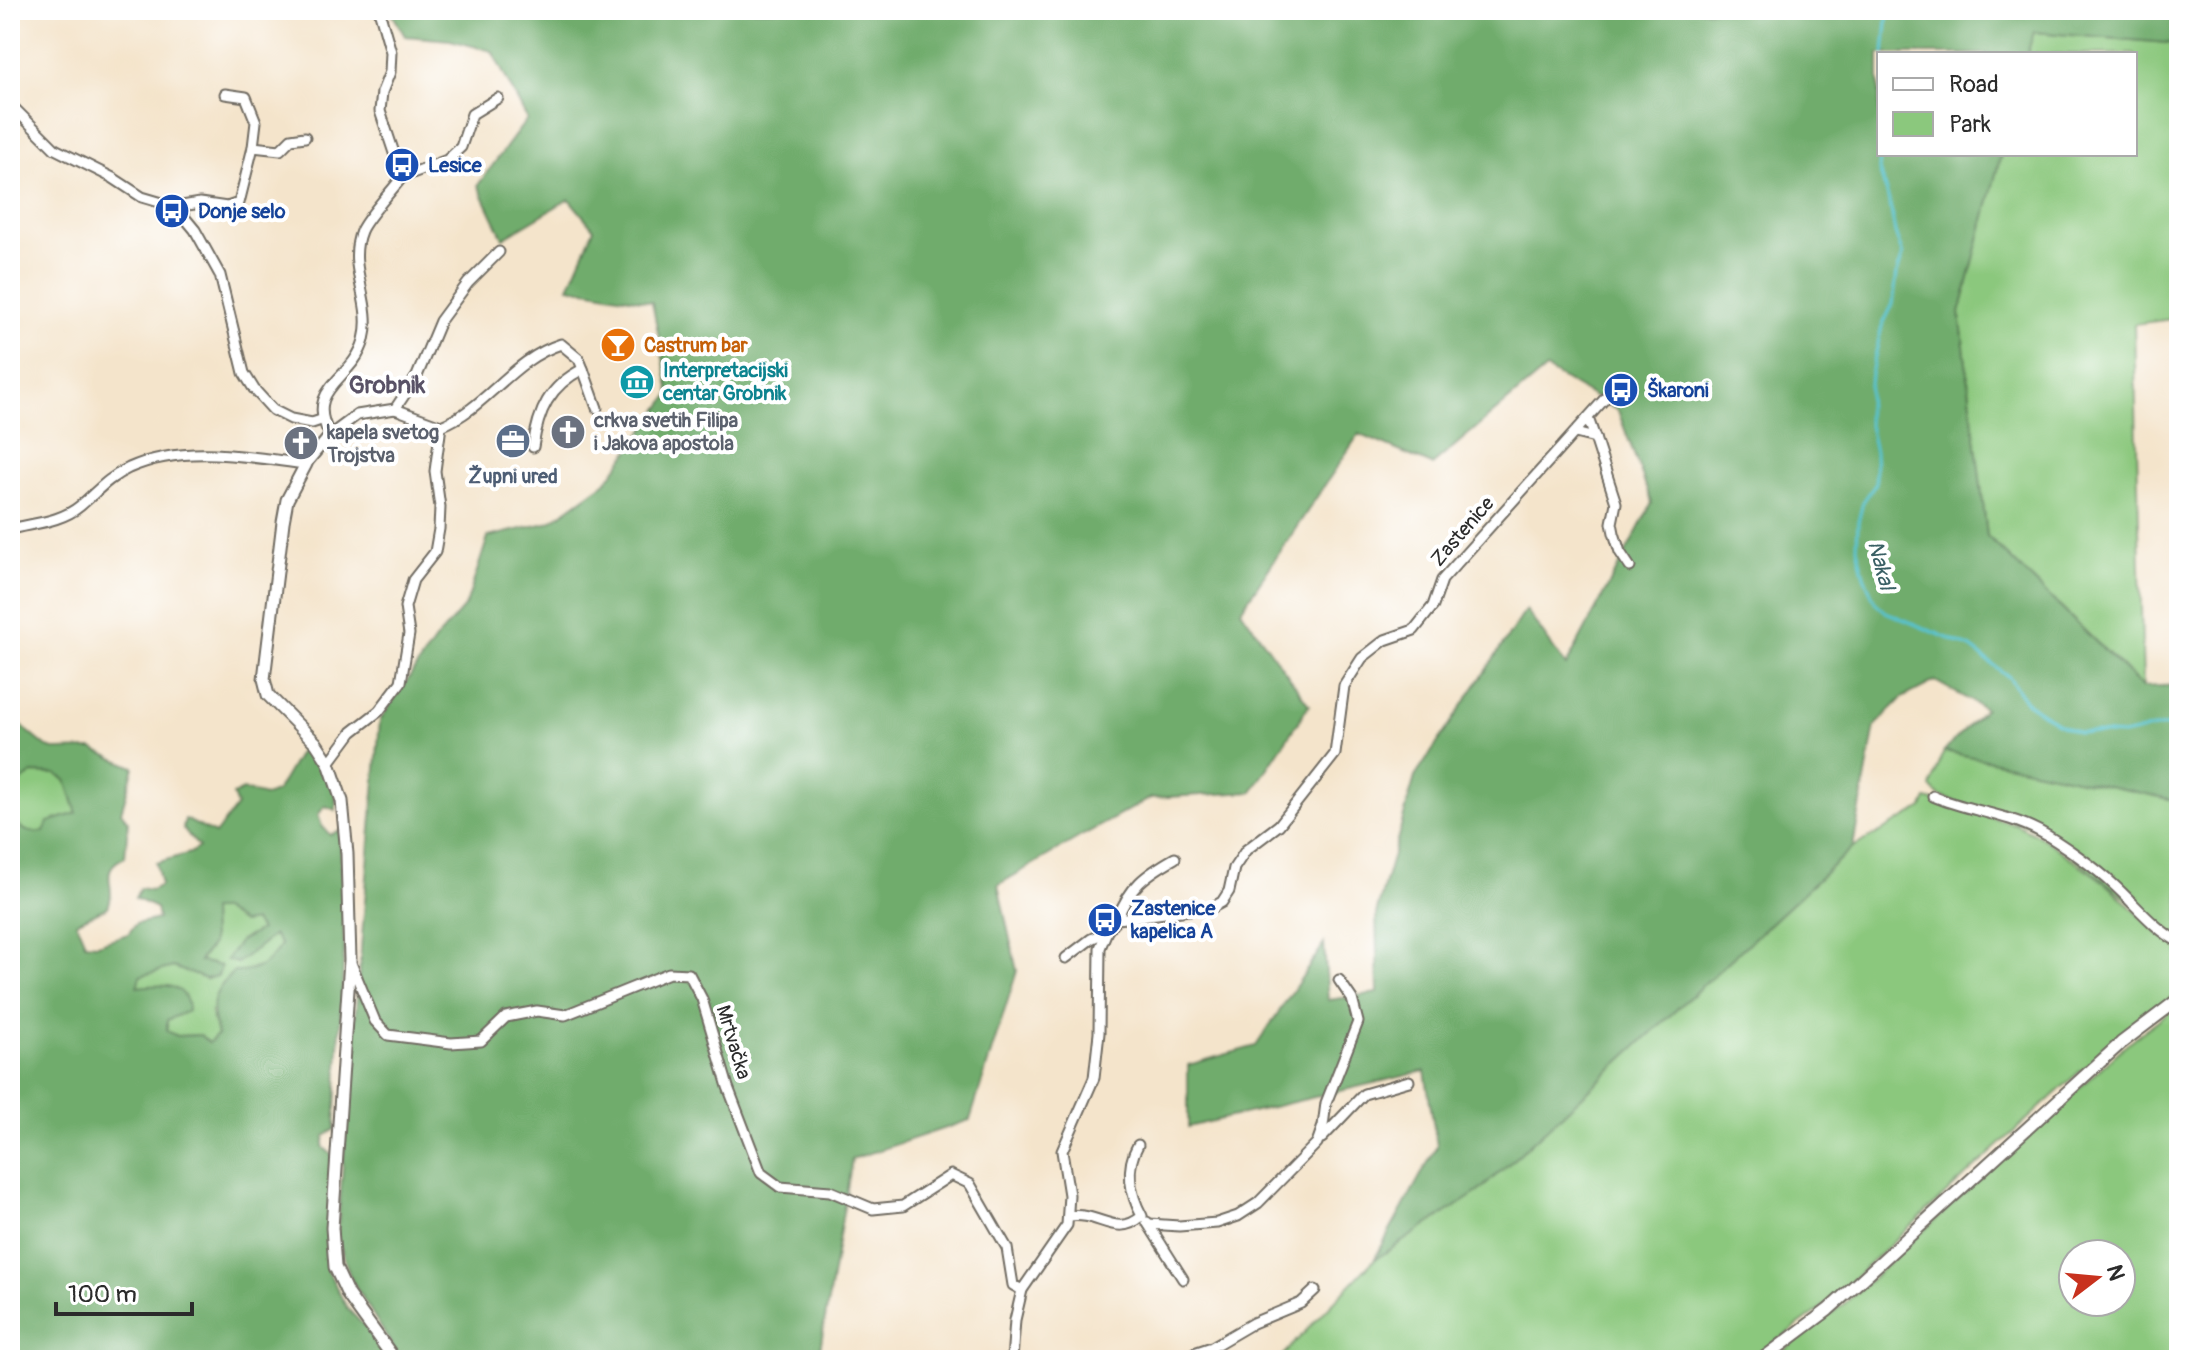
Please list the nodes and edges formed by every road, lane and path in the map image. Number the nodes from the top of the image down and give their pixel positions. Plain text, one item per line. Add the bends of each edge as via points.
1 (379, 10) edge
2 (225, 94) dead end
3 (498, 98) dead end
4 (10, 104) edge
5 (305, 137) dead end
6 (253, 147) junction
7 (402, 177) junction
8 (176, 207) junction
9 (499, 252) dead end
10 (583, 369) junction
11 (1619, 383) dead end
12 (597, 408) dead end
13 (395, 409) junction
14 (1588, 418) junction
15 (321, 420) junction
16 (441, 426) junction
17 (1575, 433) junction
18 (330, 435) junction
19 (1595, 438) junction
20 (533, 447) dead end
21 (306, 464) junction
22 (10, 529) edge
23 (1630, 567) dead end
24 (329, 763) junction
25 (1933, 796) dead end
26 (1175, 858) dead end
27 (1117, 919) junction
28 (1107, 931) junction
29 (2179, 942) edge
30 (1066, 958) dead end
31 (350, 960) junction
32 (1339, 980) dead end
33 (2179, 999) edge
34 (1409, 1081) dead end
35 (1317, 1143) junction
36 (1138, 1145) dead end
37 (1069, 1216) junction
38 (1145, 1220) junction
39 (1183, 1279) dead end
40 (1022, 1290) junction
41 (1315, 1290) dead end
42 (395, 1360) edge
43 (1012, 1360) edge
44 (1186, 1360) edge
45 (1761, 1360) edge

1 - 7 street via 391,52 380,111
2 - 6 street via 246,97 256,122
3 - 7 street via 472,114 461,147 447,160
4 - 8 street via 55,149 142,197
5 - 6 street via 291,139 280,150
6 - 8 street via 239,203
7 - 15 street via 362,228 355,256 366,306 365,336 359,355 325,393
8 - 15 street via 220,275 244,373 254,389 273,410 291,419
9 - 13 street via 440,321 417,376
10 - 12 street
10 - 16 street via 566,346 552,347 529,357 467,413
10 - 20 street via 554,388
11 - 14 street, Zastenice
13 - 16 street
13 - 18 street via 357,415
14 - 17 street, Zastenice
14 - 19 street
15 - 18 street
16 - 24 street via 435,471 439,529 435,552 413,580 405,607 409,634 401,682
17 - 19 street
17 - 27 street, Zastenice via 1442,580 1433,606 1414,630 1385,640 1362,658 1344,686 1335,754 1279,825 1246,850 1222,902
18 - 21 street
19 - 23 street via 1616,503 1614,533
21 - 22 street via 193,453 161,459 100,485 80,507 59,518
21 - 24 main road via 287,500 264,679 268,695
24 - 31 main road via 342,801
25 - 29 street via 2040,831 2112,883 2161,933
26 - 27 street via 1134,887
27 - 28 street
28 - 30 street
28 - 37 street via 1100,948 1094,1078 1062,1151
31 - 40 street, Mrtvačka via 375,1021 388,1035 451,1043 481,1041 506,1017 537,1011 565,1015 669,973 689,974 761,1173 780,1187 830,1191 873,1209 903,1206 951,1175 970,1184 1007,1248 1013,1285
31 - 42 main road via 332,1228 335,1267 348,1295
32 - 35 street via 1352,999 1358,1022 1326,1103
33 - 45 main road via 2121,1043 1828,1310
34 - 35 street via 1364,1094
35 - 38 street via 1258,1203 1238,1216 1179,1226
36 - 38 street via 1130,1165 1135,1203
37 - 38 street via 1081,1214 1127,1227
37 - 40 street via 1062,1236
38 - 39 street
40 - 43 street
41 - 44 street via 1301,1303

